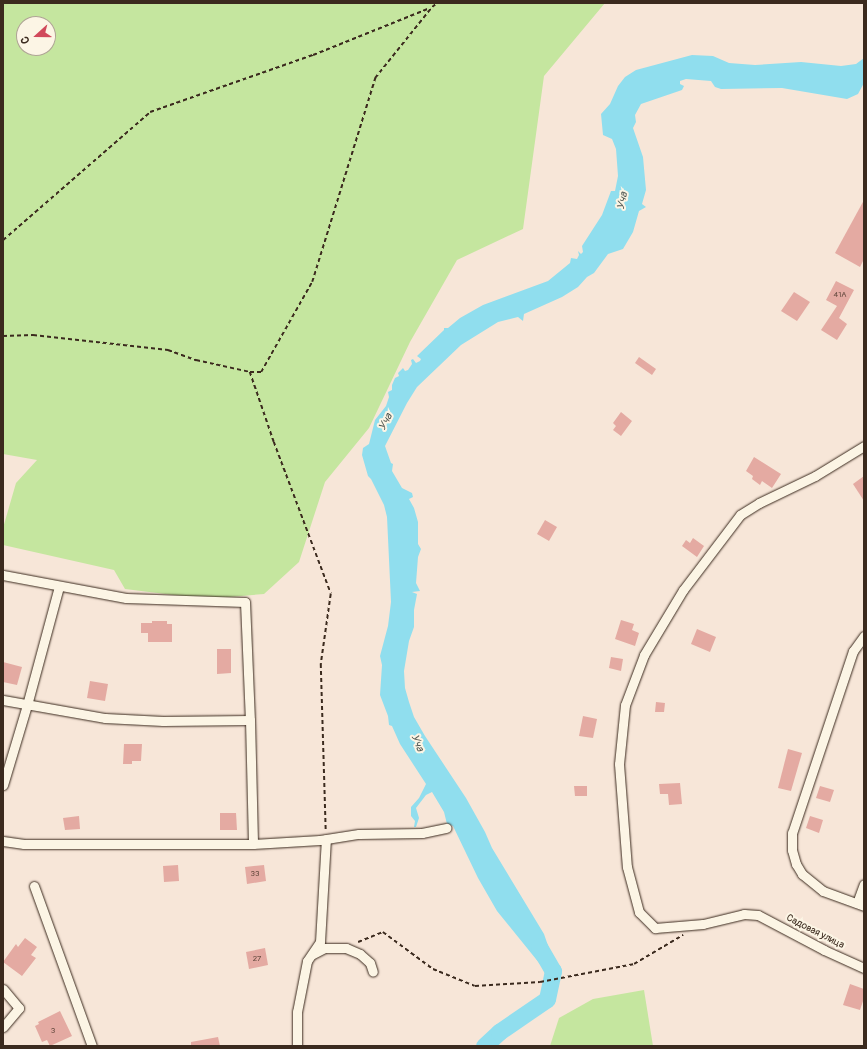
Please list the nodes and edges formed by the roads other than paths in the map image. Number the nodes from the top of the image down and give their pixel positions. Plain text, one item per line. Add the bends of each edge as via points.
1 (864, 446) edge
2 (3, 575) edge
3 (59, 586) junction
4 (864, 636) edge
5 (3, 700) edge
6 (27, 705) junction
7 (250, 720) junction
8 (3, 785) edge
9 (446, 828) dead end
10 (326, 839) junction
11 (3, 841) edge
12 (253, 844) junction
13 (864, 884) edge
14 (34, 886) dead end
15 (861, 905) edge
16 (313, 954) junction
17 (864, 968) edge
18 (373, 972) dead end
19 (3, 988) edge
20 (3, 1028) edge
21 (92, 1046) edge
22 (297, 1046) edge

1 - 17 street, Садовая улица via 815,476 740,515 683,590 644,655 625,705 619,764 627,867 639,912 655,928 703,924 744,914 758,915
2 - 3 street
3 - 6 street
3 - 7 street via 126,598 245,602
4 - 15 street via 853,651 792,833 792,850 802,874 823,891
5 - 6 street
6 - 7 street via 105,718 163,721
6 - 8 street
7 - 12 street
9 - 10 street via 422,833 359,834
10 - 12 street
10 - 16 street via 320,942
11 - 12 street via 24,844
13 - 15 street
14 - 21 street
16 - 18 street via 325,948 346,948 360,954 370,963
16 - 22 street via 307,961 297,1012
19 - 20 street via 18,1008

